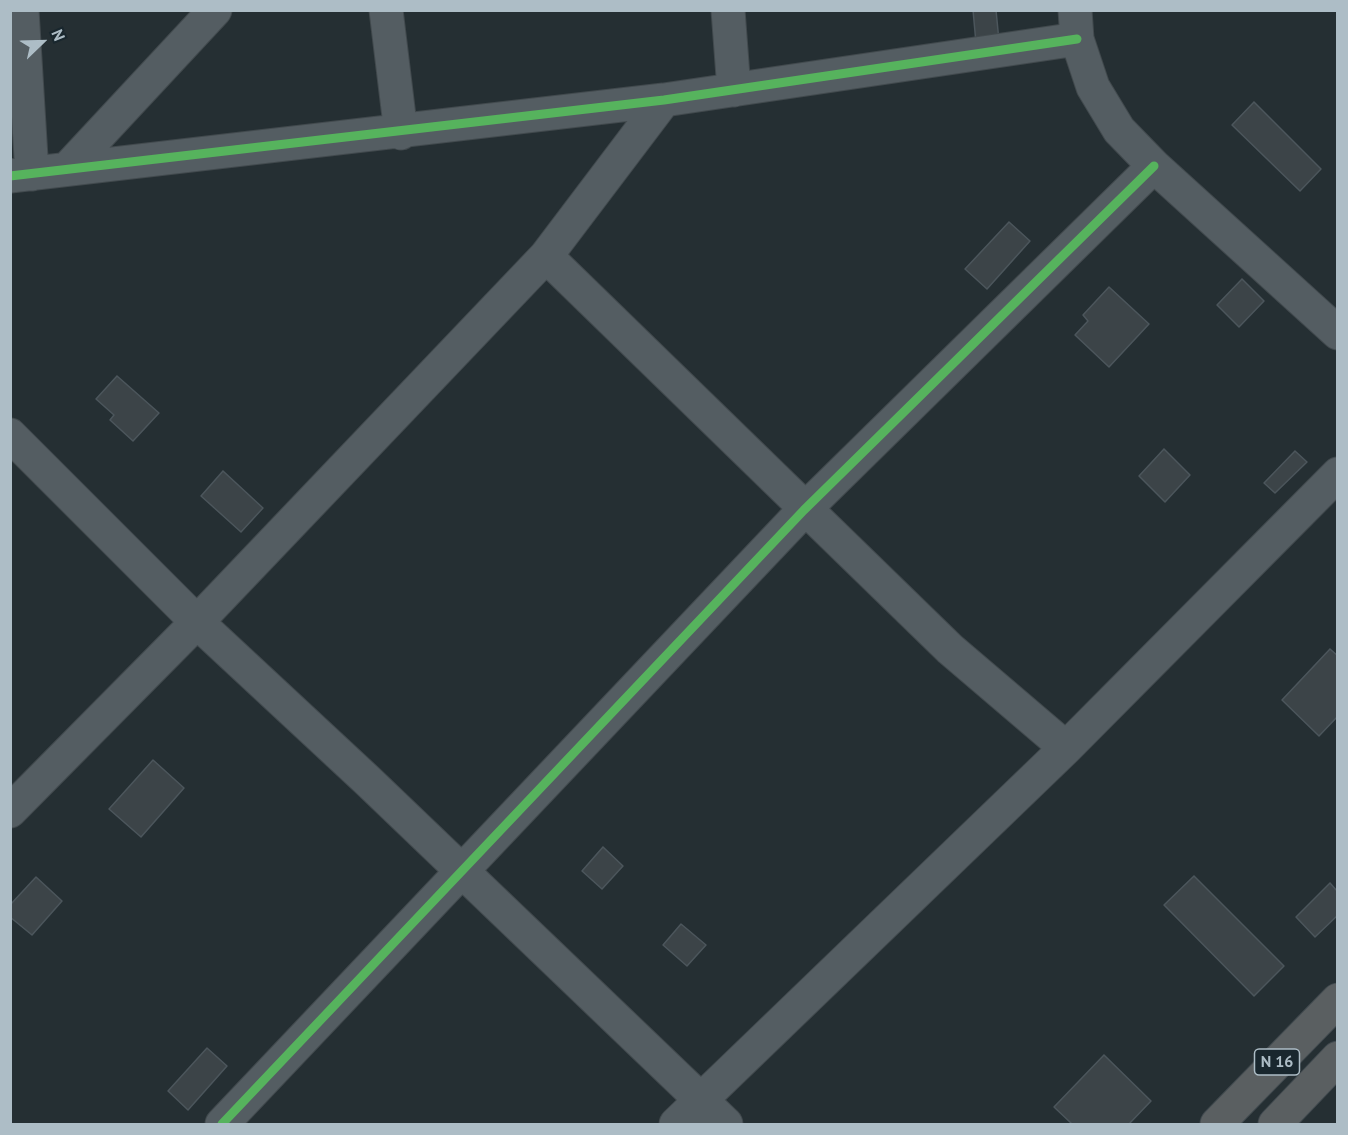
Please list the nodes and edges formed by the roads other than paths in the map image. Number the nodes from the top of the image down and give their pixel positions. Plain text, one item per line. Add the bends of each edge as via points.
1 (22, 10) edge
2 (215, 10) edge
3 (386, 10) edge
4 (728, 10) edge
5 (1076, 25) edge
6 (734, 90) junction
7 (664, 100) junction
8 (401, 133) junction
9 (1154, 166) junction
10 (68, 168) junction
11 (21, 175) edge
12 (546, 256) junction
13 (1338, 333) edge
14 (10, 435) edge
15 (1338, 474) edge
16 (804, 510) junction
17 (197, 622) junction
18 (1066, 748) junction
19 (10, 811) edge
20 (463, 873) junction
21 (1338, 1000) edge
22 (1338, 1058) edge
23 (701, 1098) junction
24 (222, 1125) edge
25 (676, 1125) edge
26 (726, 1125) edge
27 (1217, 1125) edge
28 (1275, 1125) edge

1 - 11 street
2 - 10 street
3 - 8 street
4 - 6 street
5 - 6 street
5 - 9 street via 1093,87 1119,130
6 - 7 street
7 - 8 street
7 - 12 street
8 - 10 street
9 - 13 street
9 - 16 street
10 - 11 street
12 - 16 street
12 - 17 street
14 - 17 street
15 - 18 street
16 - 18 street via 950,650
16 - 20 street
17 - 19 street
17 - 20 street
18 - 23 street
20 - 23 street
20 - 24 street
21 - 27 highway, N 16
22 - 28 highway, N 16
23 - 25 street
23 - 26 street

